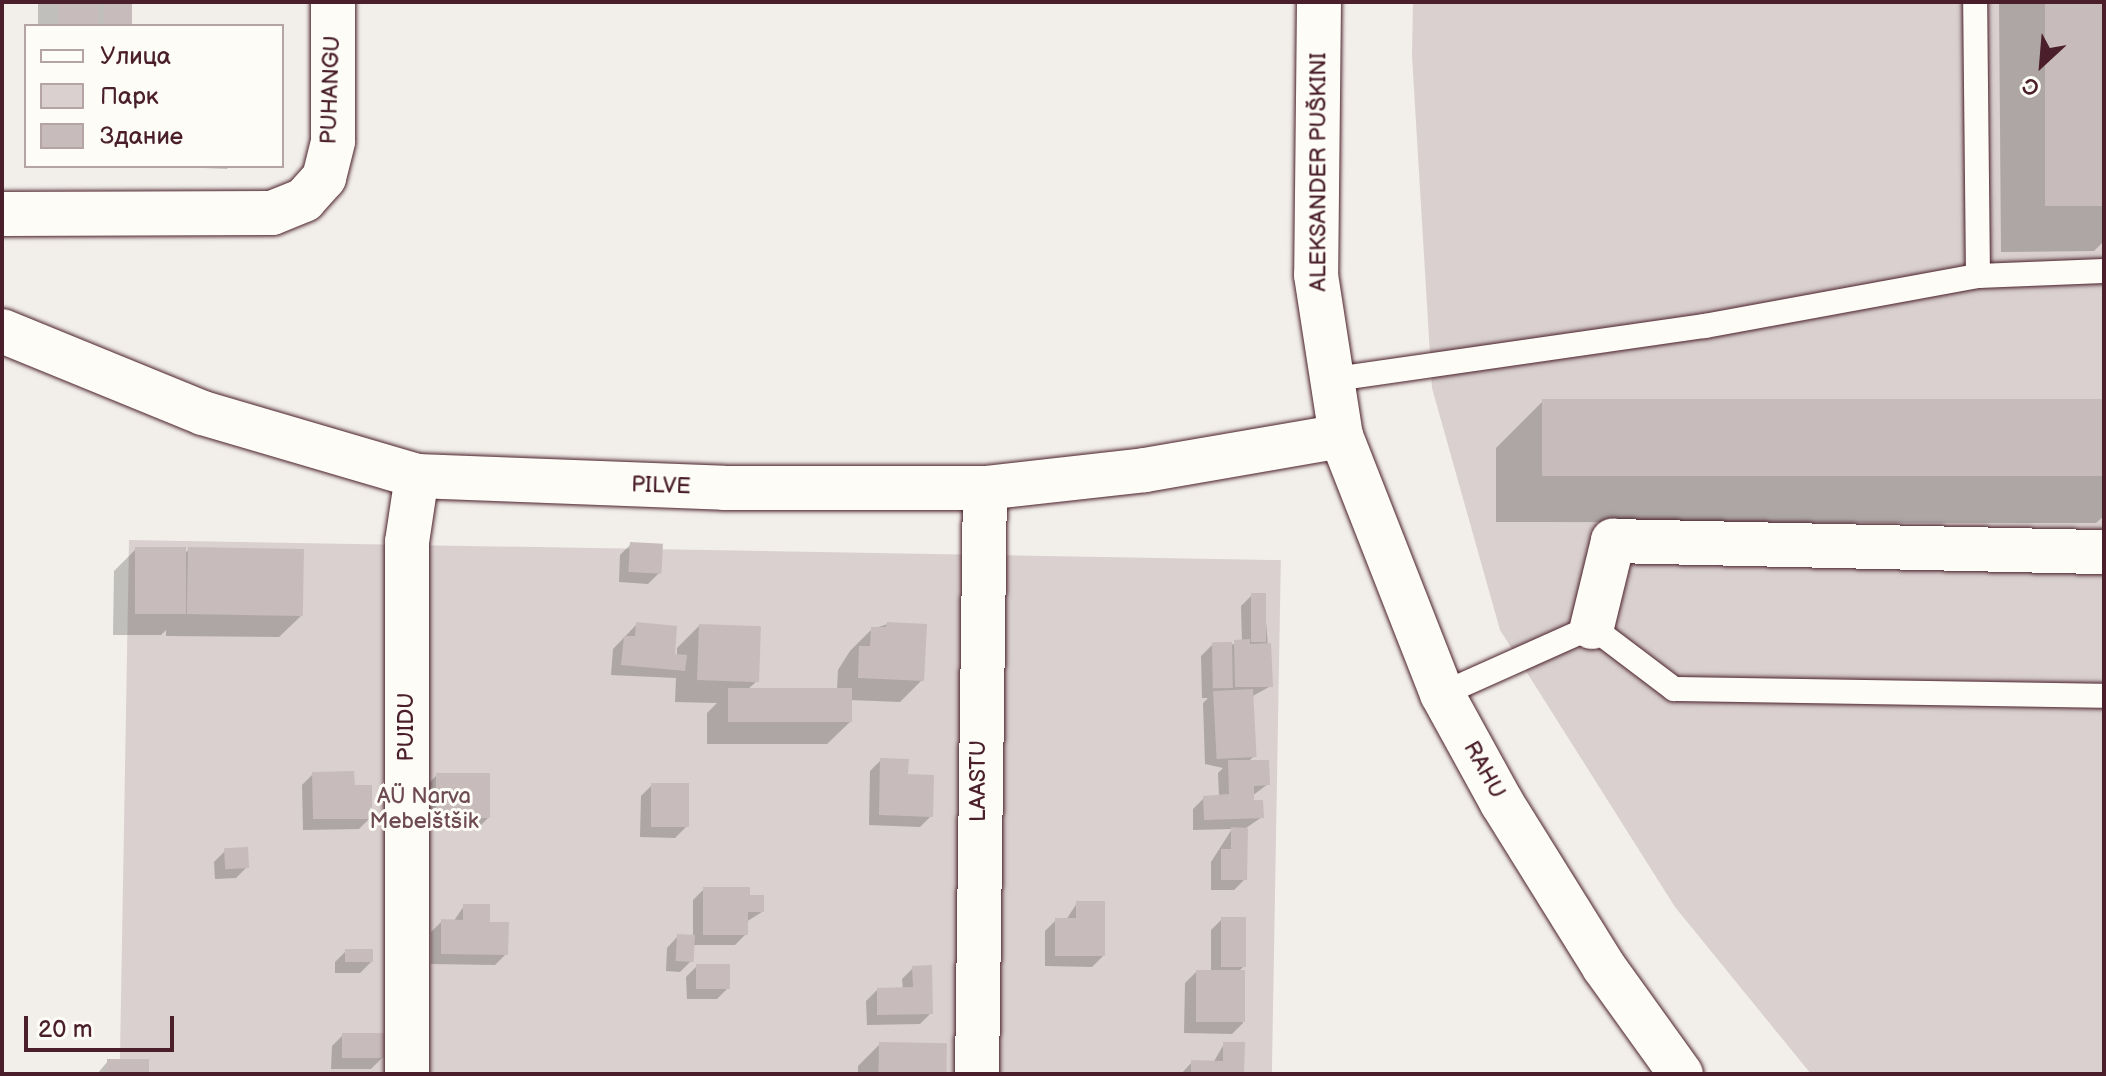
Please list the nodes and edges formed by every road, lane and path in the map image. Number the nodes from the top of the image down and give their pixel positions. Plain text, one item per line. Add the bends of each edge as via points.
1 (333, 2) edge
2 (1319, 2) edge
3 (1975, 2) edge
4 (2, 214) edge
5 (2104, 271) edge
6 (1978, 276) junction
7 (2, 331) edge
8 (1329, 380) junction
9 (1341, 436) junction
10 (417, 476) junction
11 (985, 488) junction
12 (2104, 552) edge
13 (1592, 627) junction
14 (1442, 694) junction
15 (2104, 696) edge
16 (1679, 1073) edge
17 (407, 1074) edge
18 (977, 1074) edge

1 - 4 street, PUHANGU via 333,141 324,178 304,200 272,213
2 - 8 street, ALEKSANDER PUŠKINI via 1316,275
3 - 6 lane
5 - 6 lane
6 - 8 lane via 1705,326
7 - 10 street, PILVE via 203,413
8 - 9 street, ALEKSANDER PUŠKINI
9 - 11 street, PILVE via 1145,470
9 - 14 street, RAHU
10 - 11 street, PILVE via 724,488
10 - 17 street, PUIDU via 407,542
11 - 18 street, LAASTU
12 - 13 street via 1613,541
13 - 14 lane
13 - 15 lane via 1674,689
14 - 16 street, RAHU via 1502,803 1604,967

